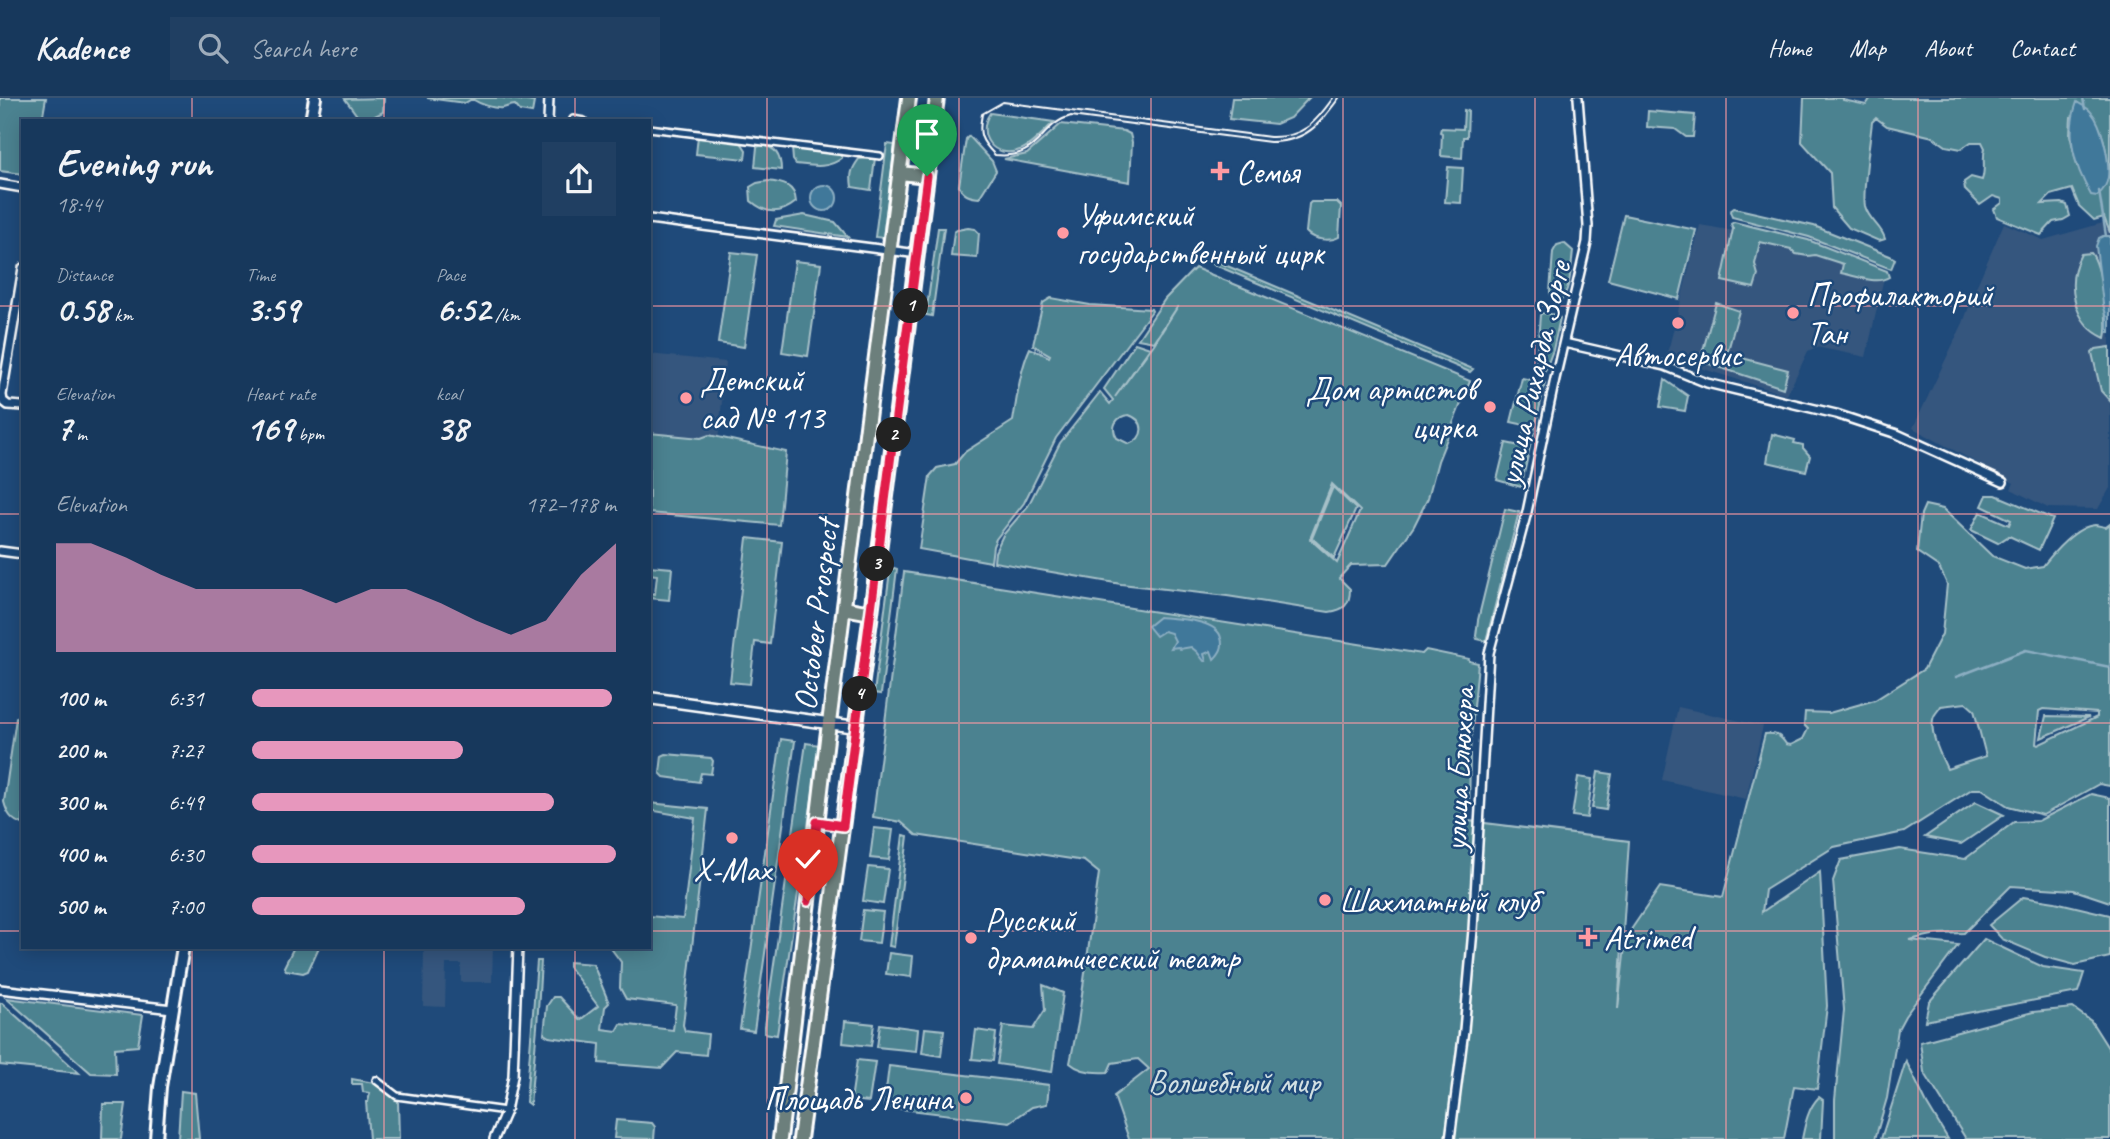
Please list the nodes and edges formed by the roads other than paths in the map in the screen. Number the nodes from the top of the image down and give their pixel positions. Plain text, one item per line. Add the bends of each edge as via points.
1 (314, 98) edge
2 (549, 98) edge
3 (909, 98) edge
4 (937, 98) edge
5 (1578, 98) edge
6 (311, 119) edge
7 (548, 119) edge
8 (651, 128) edge
9 (880, 156) dead end
10 (900, 173) junction
11 (927, 176) junction
12 (0, 184) edge
13 (21, 188) edge
14 (651, 219) edge
15 (890, 251) junction
16 (918, 254) junction
17 (21, 280) edge
18 (1564, 343) junction
19 (21, 406) edge
20 (2003, 482) dead end
21 (0, 551) edge
22 (21, 554) edge
23 (844, 608) junction
24 (871, 613) junction
25 (1489, 653) joint
26 (651, 698) edge
27 (830, 723) junction
28 (856, 727) junction
29 (817, 822) junction
30 (843, 826) junction
31 (183, 949) edge
32 (518, 949) edge
33 (0, 989) edge
34 (172, 1009) junction
35 (376, 1080) dead end
36 (506, 1111) junction
37 (156, 1139) edge
38 (494, 1139) edge
39 (780, 1139) edge
40 (800, 1139) edge
41 (1450, 1139) edge

1 - 6 main road
2 - 7 street
3 - 10 main road, October Prospect
4 - 11 main road
5 - 18 street, улица Рихарда Зорге via 1588,226
8 - 9 street
10 - 11 main road
10 - 15 main road, October Prospect
11 - 16 main road
12 - 13 street
14 - 15 street
15 - 16 street
15 - 23 main road, October Prospect
16 - 24 main road
17 - 19 street via 2,395 8,405
18 - 20 street via 1836,414 1896,434
18 - 25 street, улица Рихарда Зорге via 1527,512
21 - 22 street
23 - 24 main road
23 - 27 main road, October Prospect
24 - 28 main road
25 - 41 street, улица Блюхера via 1473,930
26 - 27 street
27 - 28 street
27 - 29 main road, October Prospect
28 - 30 main road
29 - 30 main road
29 - 39 main road, October Prospect
30 - 40 main road
31 - 34 main road
32 - 36 street via 513,1076
33 - 34 street
34 - 37 main road
35 - 36 street via 397,1096
36 - 38 street

